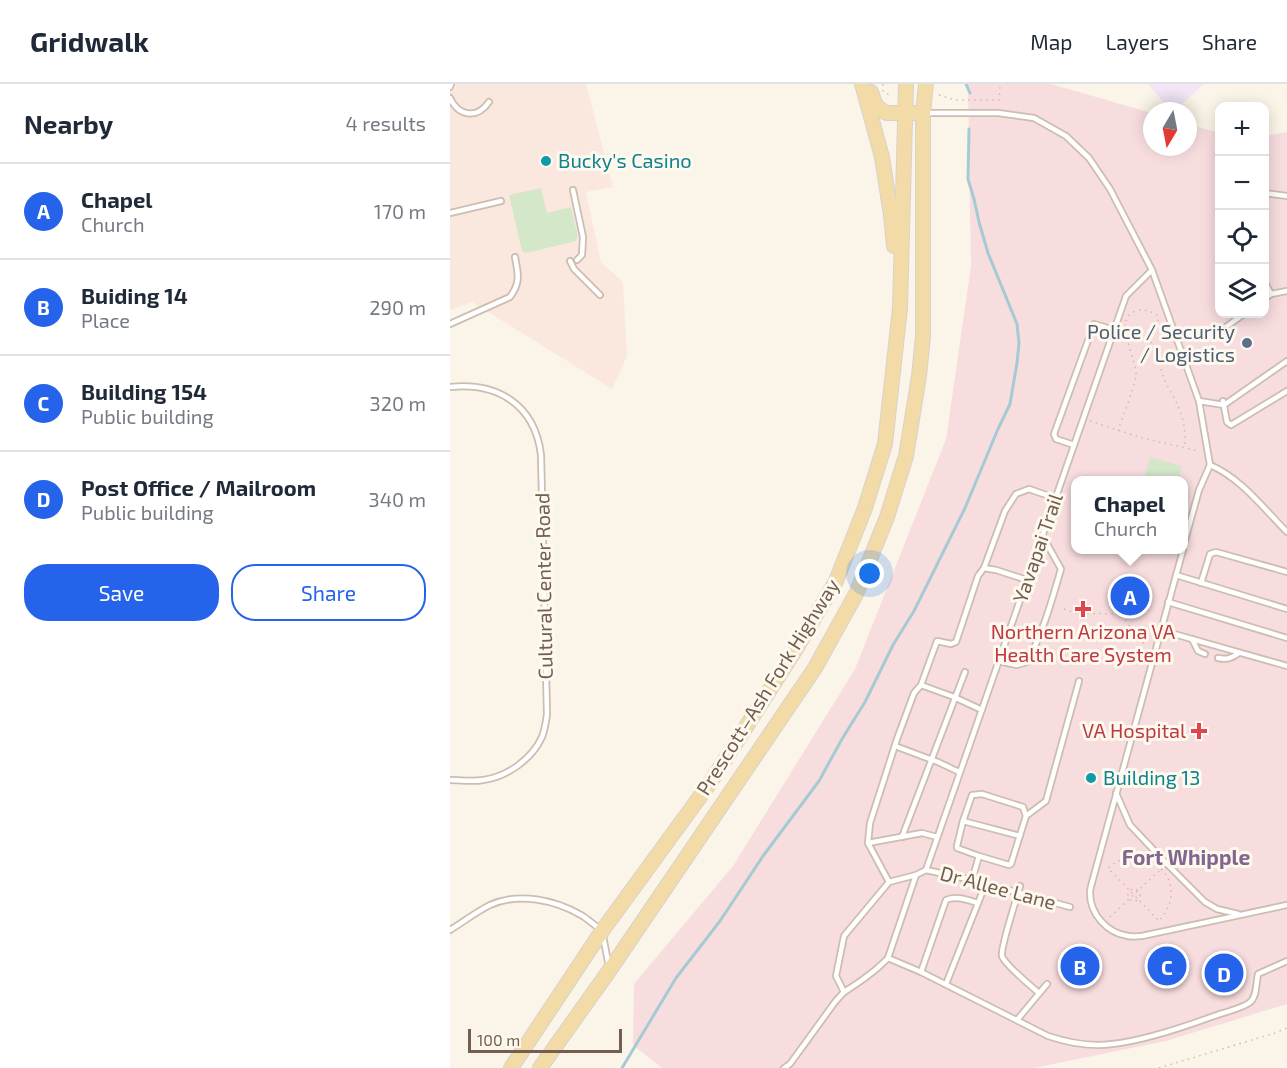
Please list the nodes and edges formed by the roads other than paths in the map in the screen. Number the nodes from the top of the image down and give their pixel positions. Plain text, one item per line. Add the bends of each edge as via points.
1 (862, 84) edge
2 (868, 84) edge
3 (906, 84) edge
4 (921, 84) edge
5 (926, 84) edge
6 (450, 99) edge
7 (489, 102) dead end
8 (906, 112) junction
9 (923, 113) junction
10 (573, 190) dead end
11 (1269, 194) edge
12 (1287, 196) edge
13 (501, 201) dead end
14 (450, 213) edge
15 (515, 258) dead end
16 (578, 260) dead end
17 (570, 261) dead end
18 (1152, 270) junction
19 (1269, 290) edge
20 (1287, 291) edge
21 (1271, 294) joint
22 (600, 295) dead end
23 (900, 308) junction
24 (1238, 318) edge
25 (450, 324) edge
26 (1223, 329) dead end
27 (1114, 330) junction
28 (1287, 361) edge
29 (450, 387) edge
30 (1287, 391) edge
31 (1199, 401) junction
32 (1223, 403) junction
33 (1074, 445) junction
34 (1210, 465) junction
35 (1054, 498) junction
36 (1188, 530) edge
37 (1286, 530) edge
38 (1042, 534) junction
39 (1182, 554) edge
40 (984, 568) junction
41 (1287, 572) edge
42 (1176, 575) junction
43 (1027, 580) junction
44 (1201, 584) junction
45 (1168, 602) junction
46 (1287, 609) edge
47 (1160, 630) junction
48 (1287, 638) edge
49 (1192, 639) junction
50 (1239, 653) junction
51 (1205, 654) dead end
52 (1218, 658) dead end
53 (998, 661) junction
54 (1287, 666) edge
55 (965, 672) dead end
56 (1079, 681) dead end
57 (921, 685) junction
58 (954, 697) junction
59 (982, 710) junction
60 (895, 746) junction
61 (931, 759) junction
62 (959, 772) junction
63 (450, 780) edge
64 (1116, 792) junction
65 (1026, 816) junction
66 (963, 821) junction
67 (1020, 836) junction
68 (902, 837) junction
69 (937, 837) junction
70 (868, 843) junction
71 (979, 856) junction
72 (926, 870) junction
73 (916, 875) junction
74 (972, 880) junction
75 (889, 882) junction
76 (986, 883) junction
77 (1019, 889) junction
78 (978, 903) junction
79 (1287, 905) edge
80 (1070, 907) dead end
81 (1240, 915) junction
82 (450, 930) edge
83 (602, 931) junction
84 (888, 958) junction
85 (1287, 962) edge
86 (609, 971) junction
87 (921, 972) junction
88 (946, 984) junction
89 (1047, 984) dead end
90 (844, 992) junction
91 (1039, 993) junction
92 (1017, 1020) junction
93 (511, 1068) edge
94 (540, 1068) edge
95 (784, 1068) edge

1 - 23 main road via 886,180
2 - 8 main road via 876,106 886,113
3 - 8 main road, Prescott–Ash Fork Highway
4 - 9 main road
5 - 9 main road
6 - 7 lane via 459,111 473,114
8 - 9 main road
8 - 23 main road, Prescott–Ash Fork Highway
9 - 18 lane via 998,113 1034,118 1066,136 1089,158 1110,189
9 - 86 main road, Prescott–Ash Fork Highway via 923,336 906,456 887,517 856,594 815,668
10 - 16 lane via 583,237
11 - 12 lane
13 - 14 lane
15 - 25 lane via 519,279 510,297
17 - 22 lane
18 - 27 lane, Yavapai Trail via 1126,296
18 - 31 lane
19 - 21 lane
20 - 21 lane
23 - 83 main road, Prescott–Ash Fork Highway via 885,444 836,581 710,783
24 - 26 lane
27 - 33 lane, Yavapai Trail
27 - 33 lane via 1094,324 1054,434 1056,439
28 - 32 lane
29 - 63 lane, Cultural Center Road via 478,387 510,399 537,432 542,455 547,714 541,739 517,766 486,780
30 - 32 lane via 1231,425
31 - 32 lane
31 - 34 lane
33 - 35 lane, Yavapai Trail
34 - 36 lane
34 - 37 lane via 1233,478
35 - 38 lane, Yavapai Trail
35 - 40 lane via 1029,489 1016,494 1005,511
38 - 43 lane, Yavapai Trail
38 - 53 lane via 1061,569 1049,610 1026,662 1017,665
39 - 42 lane
40 - 43 lane
40 - 57 lane via 956,642 937,641
41 - 44 lane via 1216,552 1210,554
42 - 44 lane
42 - 45 lane
43 - 53 lane, Yavapai Trail
44 - 46 lane
45 - 47 lane
45 - 48 lane
47 - 49 lane
47 - 64 lane
49 - 50 lane
49 - 51 lane via 1198,651
50 - 52 lane via 1225,660
50 - 54 lane
53 - 59 lane, Yavapai Trail
55 - 58 lane
56 - 65 lane via 1046,801
57 - 58 lane
57 - 60 lane via 914,693
58 - 59 lane
58 - 61 lane
59 - 62 lane, Yavapai Trail
60 - 61 lane
60 - 70 lane via 870,823
61 - 62 lane
61 - 68 lane
62 - 69 lane, Yavapai Trail
64 - 81 lane via 1130,825 1205,902
64 - 81 lane via 1090,893 1093,908 1103,924 1115,932 1142,936
65 - 66 lane via 1023,807 982,794 972,795
65 - 67 lane
66 - 67 lane
66 - 71 lane via 957,848
67 - 71 lane via 1009,865
68 - 69 lane via 922,833
68 - 70 lane
69 - 72 lane, Yavapai Trail
70 - 75 lane
71 - 74 lane
72 - 73 lane
72 - 74 lane, Dr Allee Lane
73 - 75 lane
73 - 84 lane
74 - 76 lane, Dr Allee Lane
75 - 90 lane via 844,936 836,976
76 - 77 lane, Dr Allee Lane
76 - 78 lane
77 - 80 lane, Dr Allee Lane
77 - 91 lane via 1002,956
78 - 87 lane via 951,897 946,900
78 - 88 lane
79 - 81 lane
82 - 83 lane via 490,905 524,899 559,905
83 - 86 lane
83 - 93 main road, Prescott–Ash Fork Highway
84 - 87 lane
84 - 90 lane
85 - 92 lane via 1258,974 1255,997 1250,1003 1141,1039 1111,1044 1067,1042
86 - 94 main road, Prescott–Ash Fork Highway
87 - 88 lane
88 - 92 lane
89 - 91 lane
90 - 95 lane
91 - 92 lane

